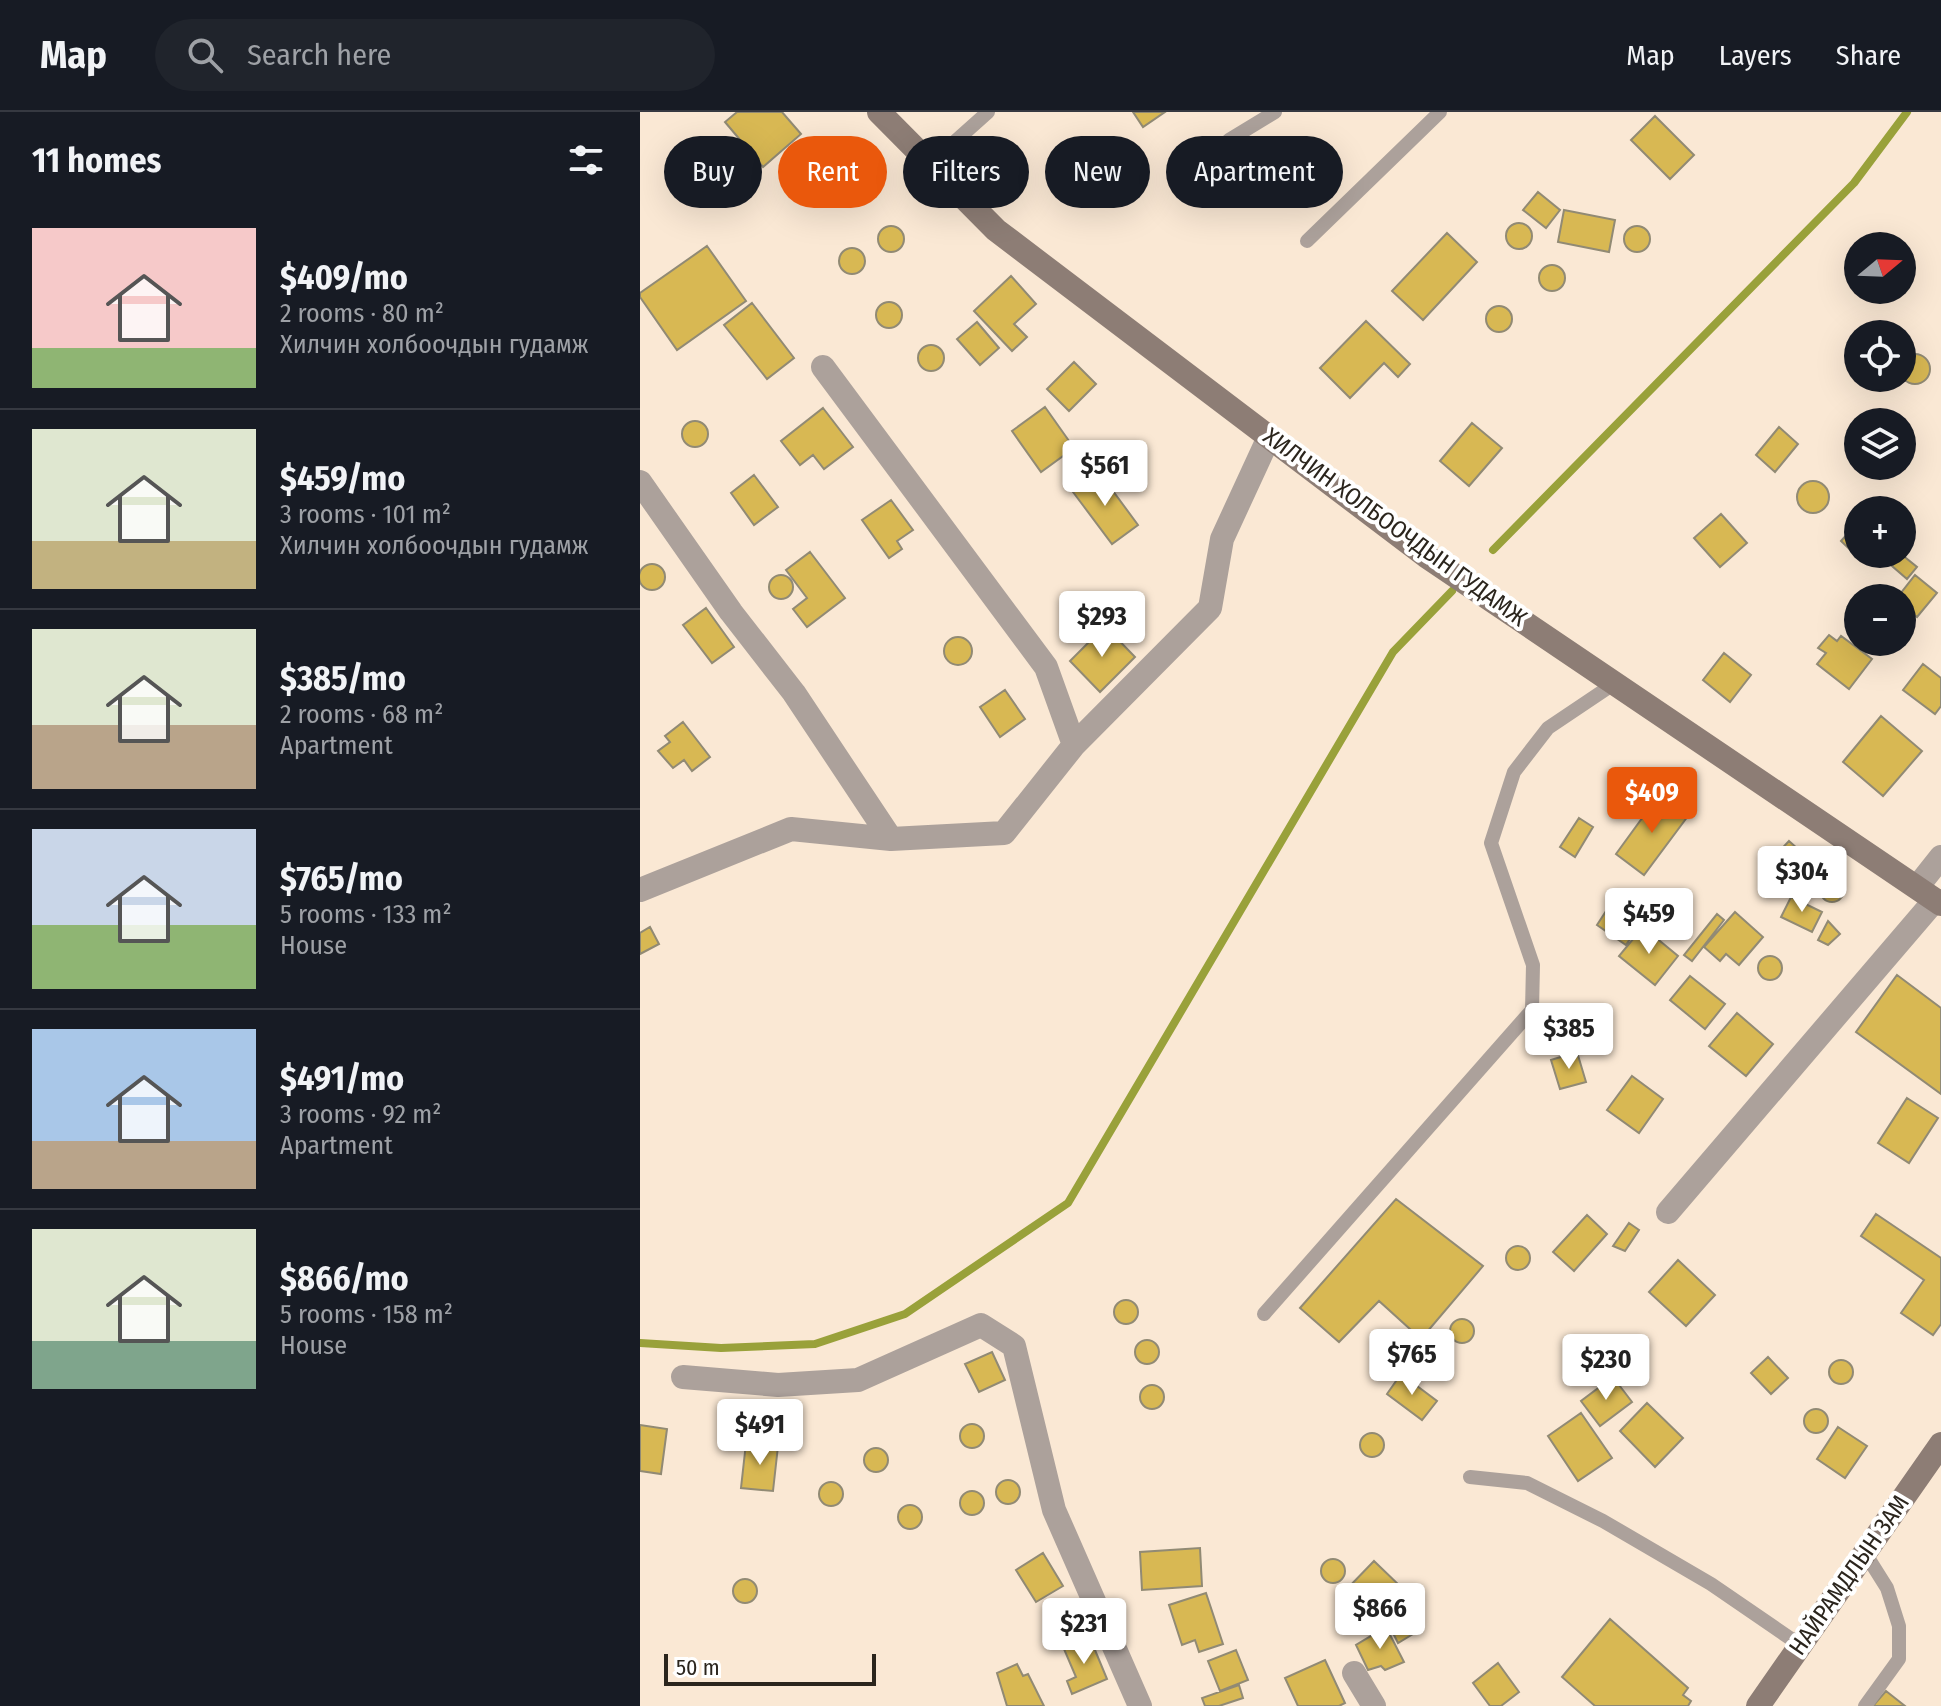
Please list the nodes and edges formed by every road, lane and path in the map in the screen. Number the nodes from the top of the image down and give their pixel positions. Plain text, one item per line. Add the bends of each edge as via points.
1 (879, 112) edge
2 (988, 112) edge
3 (1275, 112) edge
4 (1440, 112) edge
5 (903, 136) edge
6 (961, 136) edge
7 (1236, 136) edge
8 (975, 208) edge
9 (1307, 241) dead end
10 (823, 367) dead end
11 (1269, 437) junction
12 (640, 482) edge
13 (1615, 683) junction
14 (1074, 745) junction
15 (891, 839) junction
16 (1941, 857) edge
17 (642, 886) edge
18 (1931, 897) edge
19 (1668, 1212) dead end
20 (1264, 1314) dead end
21 (683, 1377) dead end
22 (1941, 1444) edge
23 (1470, 1477) dead end
24 (1865, 1553) junction
25 (1800, 1645) junction
26 (1354, 1673) dead end
27 (1140, 1706) edge
28 (1374, 1706) edge
29 (1758, 1706) edge
30 (1865, 1706) edge

1 - 5 main road, ХИЛЧИН ХОЛБООЧДЫН ГУДАМЖ
2 - 6 lane
3 - 7 lane
4 - 9 lane
8 - 11 main road, ХИЛЧИН ХОЛБООЧДЫН ГУДАМЖ via 996,230
10 - 14 street via 1046,667
11 - 13 main road, ХИЛЧИН ХОЛБООЧДЫН ГУДАМЖ via 1426,556
11 - 14 street via 1222,539 1210,608
12 - 15 street via 794,693
13 - 18 main road, ХИЛЧИН ХОЛБООЧДЫН ГУДАМЖ
13 - 20 lane via 1548,728 1514,772 1491,843 1533,965 1532,1010
14 - 15 street via 1004,833
15 - 17 street via 791,829
16 - 18 street
18 - 19 street
21 - 27 street via 778,1385 858,1380 981,1325 1014,1346 1054,1510
22 - 24 main road, НАЙРАМДЛЫН ЗАМ
23 - 25 lane via 1527,1483 1603,1521 1711,1584
24 - 25 main road, НАЙРАМДЛЫН ЗАМ
24 - 30 lane via 1887,1588 1899,1626 1899,1659
25 - 29 main road, НАЙРАМДЛЫН ЗАМ
26 - 28 street

